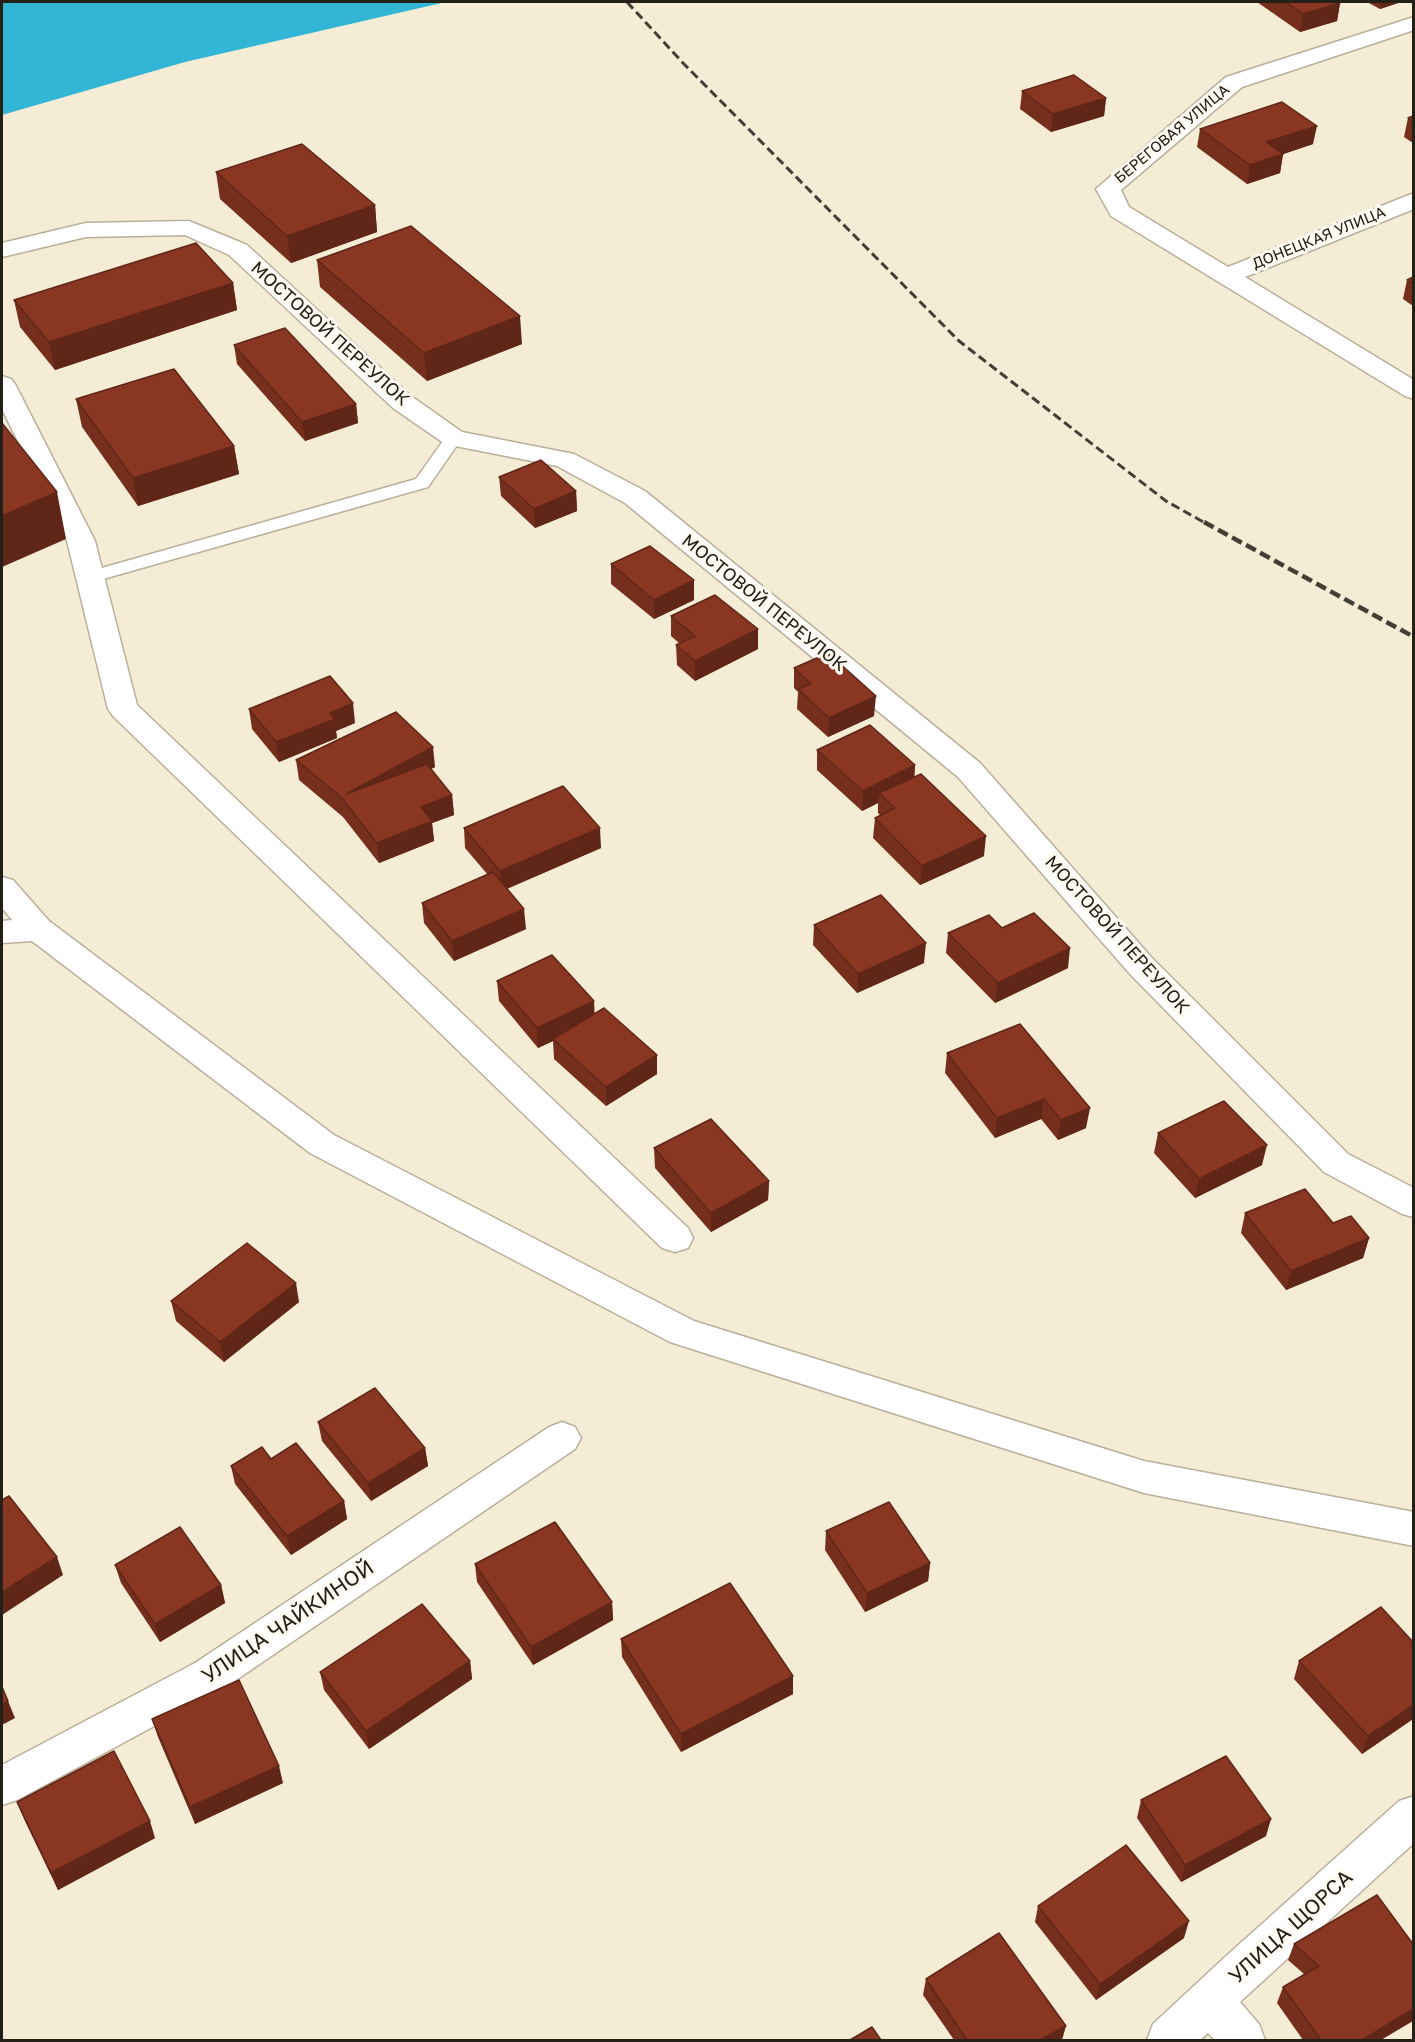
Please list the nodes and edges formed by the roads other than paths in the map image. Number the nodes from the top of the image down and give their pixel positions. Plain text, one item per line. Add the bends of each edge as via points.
1 (1413, 23) edge
2 (1413, 200) edge
3 (2, 250) edge
4 (1224, 277) junction
5 (2, 384) edge
6 (1413, 390) edge
7 (454, 438) junction
8 (90, 577) junction
9 (2, 888) edge
10 (38, 929) junction
11 (2, 932) edge
12 (1413, 1204) edge
13 (675, 1238) dead end
14 (562, 1438) dead end
15 (1413, 1529) edge
16 (2, 1786) edge
17 (1413, 1815) edge
18 (1210, 2001) junction
19 (1169, 2040) edge
20 (1243, 2040) edge

1 - 4 street, БЕРЕГОВАЯ УЛИЦА via 1234,82 1108,189 1119,211
2 - 4 street, ДОНЕЦКАЯ УЛИЦА
3 - 7 street, МОСТОВОЙ ПЕРЕУЛОК via 86,230 189,228 238,250 402,402
4 - 6 street
5 - 8 street via 81,541
7 - 8 lane via 422,483
7 - 12 street, МОСТОВОЙ ПЕРЕУЛОК via 565,459 635,497 969,770 1141,966 1336,1163
8 - 13 street via 123,709
9 - 10 street
10 - 11 street
10 - 15 street via 322,1144 683,1332 1144,1476
14 - 16 street, УЛИЦА ЧАЙКИНОЙ via 209,1676
17 - 18 street, УЛИЦА ЩОРСА
18 - 19 street, УЛИЦА ЩОРСА
18 - 20 street

